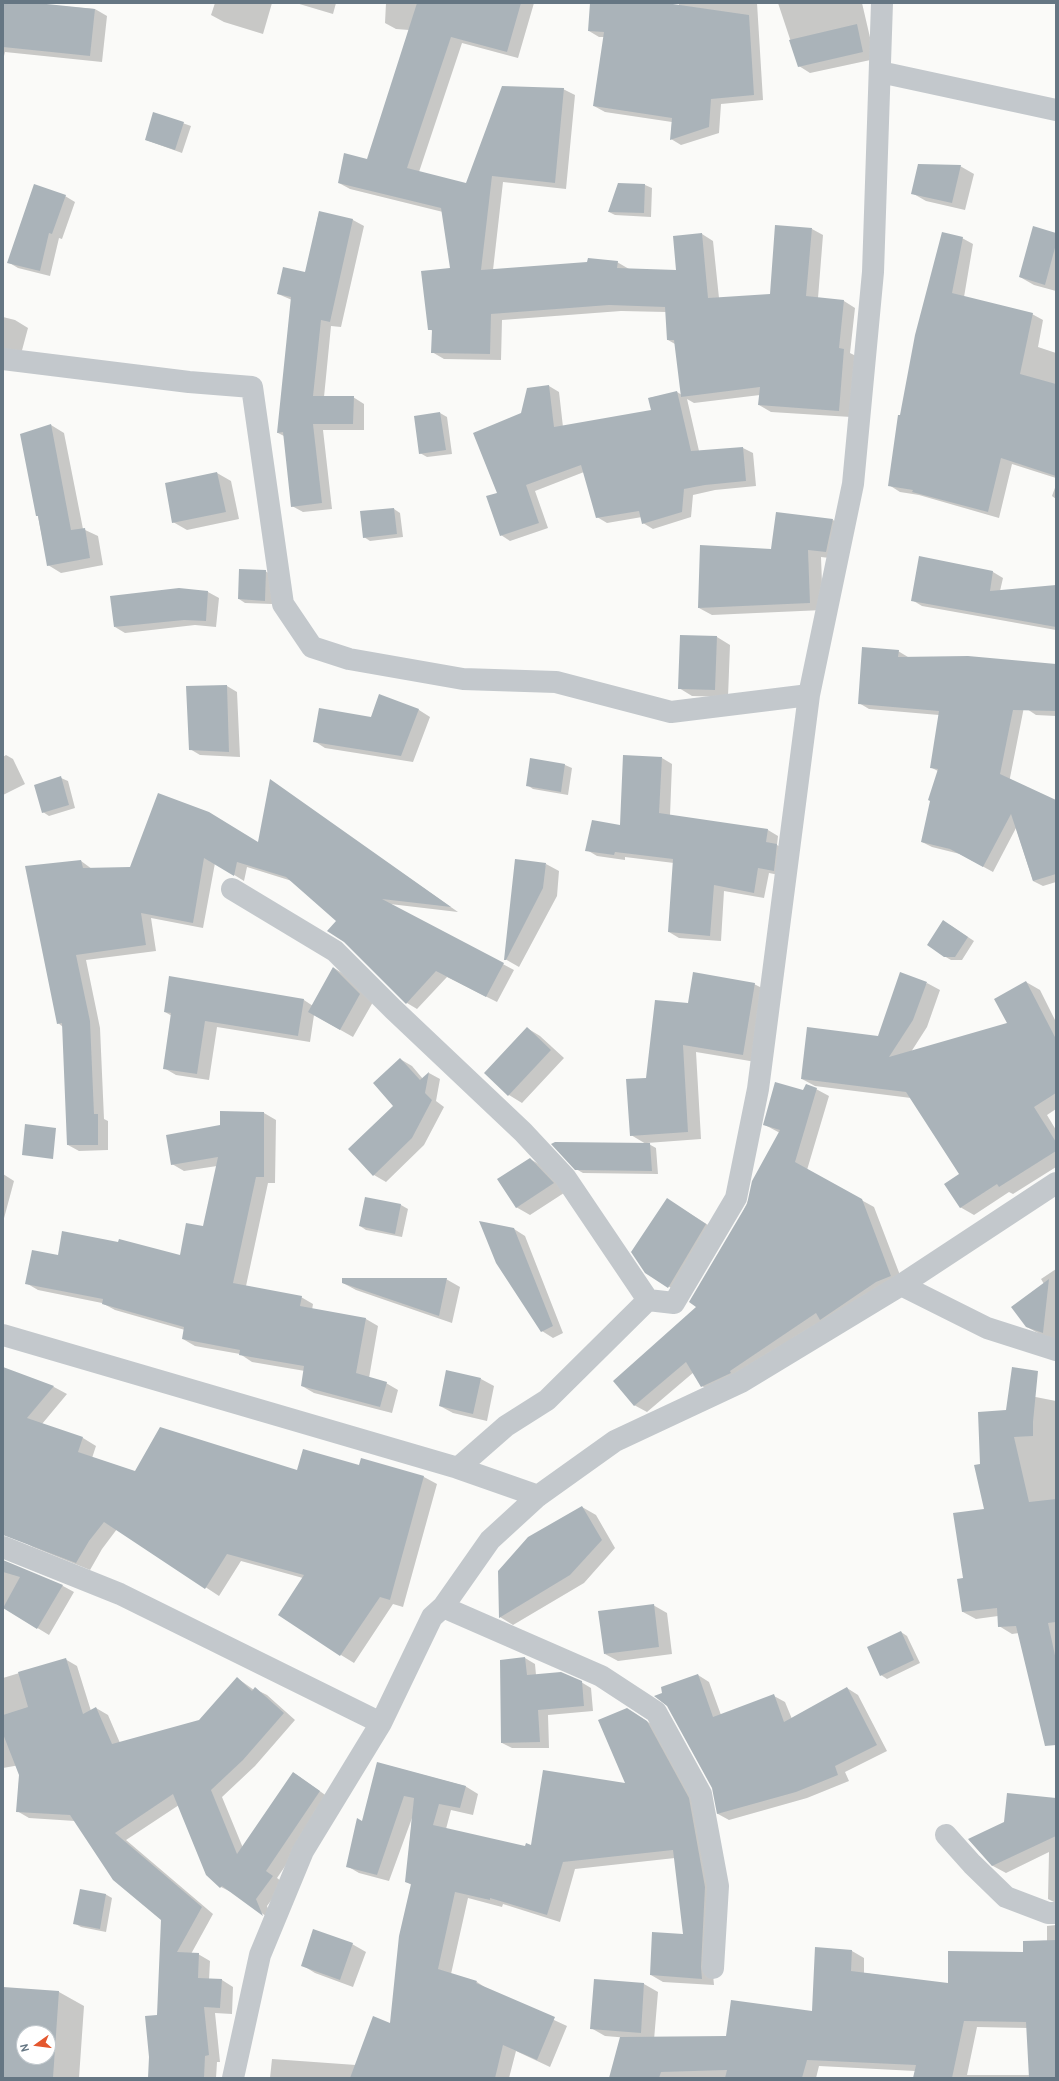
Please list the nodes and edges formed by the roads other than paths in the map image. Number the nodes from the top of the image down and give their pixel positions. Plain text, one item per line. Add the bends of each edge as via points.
1 (882, 3) edge
2 (880, 72) junction
3 (1056, 110) edge
4 (3, 359) edge
5 (809, 695) junction
6 (232, 888) dead end
7 (1056, 1183) edge
8 (901, 1284) junction
9 (648, 1300) junction
10 (3, 1335) edge
11 (1056, 1350) edge
12 (458, 1468) junction
13 (538, 1496) junction
14 (3, 1546) edge
15 (443, 1607) junction
16 (381, 1723) junction
17 (946, 1834) dead end
18 (1056, 1913) edge
19 (713, 1968) dead end
20 (233, 2078) edge

1 - 2 street
2 - 3 street
2 - 5 street via 874,272 853,484
4 - 5 street via 189,382 252,386 283,604 312,647 349,659 463,679 556,682 671,712
5 - 9 street via 758,1089 736,1198 674,1303
6 - 9 street via 335,951 523,1132 565,1177
7 - 8 street
8 - 11 street via 987,1328
8 - 13 street via 741,1382 615,1441
9 - 12 street via 547,1400 506,1426
10 - 12 street
12 - 13 street
13 - 15 street via 490,1540
14 - 16 street via 120,1594
15 - 16 street via 432,1617
15 - 19 street via 601,1676 656,1712 701,1794 718,1886
16 - 20 street via 297,1865 260,1955
17 - 18 street via 1006,1897 1048,1913

